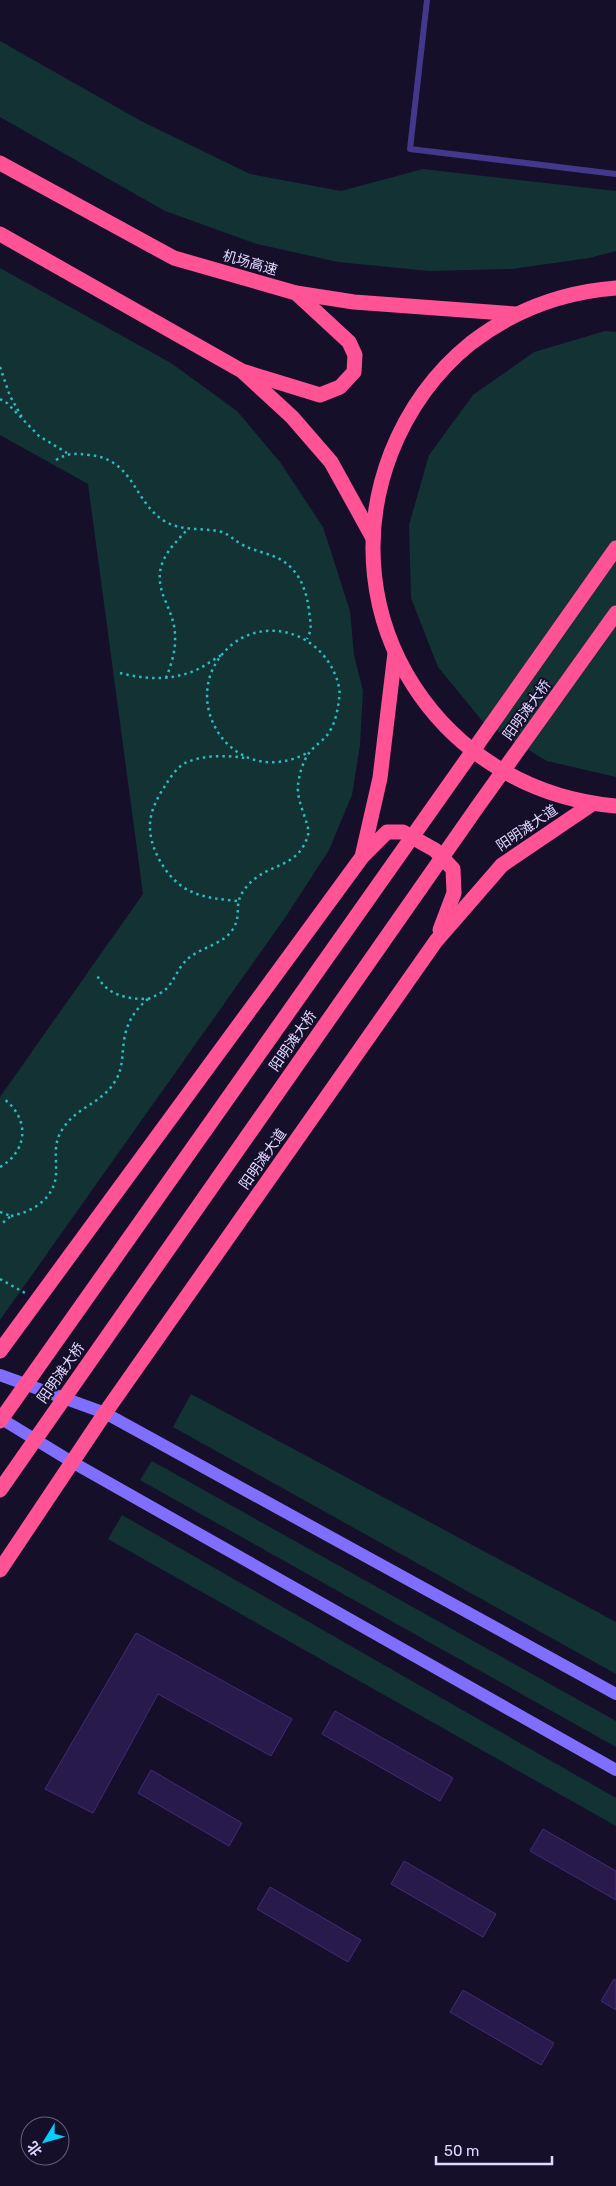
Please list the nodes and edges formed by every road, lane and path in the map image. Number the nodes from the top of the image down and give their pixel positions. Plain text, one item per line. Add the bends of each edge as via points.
1 (428, 0) edge
2 (0, 162) edge
3 (616, 174) edge
4 (0, 234) edge
5 (616, 284) edge
6 (616, 288) edge
7 (592, 290) junction
8 (296, 293) junction
9 (516, 314) junction
10 (0, 366) edge
11 (242, 371) junction
12 (0, 399) edge
13 (27, 424) junction
14 (67, 453) junction
15 (56, 460) dead end
16 (188, 529) junction
17 (373, 538) junction
18 (616, 548) edge
19 (616, 613) edge
20 (307, 639) junction
21 (395, 652) junction
22 (224, 653) junction
23 (120, 673) dead end
24 (166, 678) junction
25 (309, 752) junction
26 (245, 758) junction
27 (592, 804) junction
28 (616, 806) edge
29 (362, 858) junction
30 (237, 901) junction
31 (436, 941) junction
32 (96, 972) dead end
33 (148, 999) junction
34 (4, 1099) dead end
35 (0, 1167) edge
36 (0, 1212) edge
37 (11, 1216) junction
38 (0, 1225) edge
39 (0, 1279) edge
40 (38, 1300) junction
41 (0, 1352) edge
42 (0, 1375) edge
43 (105, 1414) junction
44 (0, 1419) edge
45 (72, 1462) junction
46 (0, 1490) edge
47 (0, 1570) edge
48 (616, 1694) edge
49 (616, 1770) edge

1 - 3 lane via 410,149
2 - 8 highway, 机场高速 via 174,258
4 - 11 highway
5 - 7 highway
6 - 7 highway
7 - 9 highway via 553,299
8 - 9 highway, 机场高速 via 354,302
8 - 11 highway via 349,342 355,355 354,372 340,387 320,394
9 - 17 highway via 458,354 414,406 384,470 376,503
10 - 13 path via 10,396
11 - 17 highway via 292,417 331,462
12 - 13 path
13 - 14 path via 39,436
14 - 15 path
14 - 16 path via 95,455 111,461 124,470 158,516 170,524
16 - 20 path via 229,535 241,544 276,557 294,571 307,593 312,626
16 - 24 path via 164,556 160,570 159,584 176,638
17 - 21 highway via 378,596
18 - 44 highway, 阳明滩大桥, bridge
19 - 46 highway, 阳明滩大桥, bridge
20 - 22 path via 282,631 260,632 240,640
20 - 25 path via 329,662 340,696 328,734
21 - 27 highway via 432,711 474,753 511,777 550,794
21 - 29 highway via 380,778
22 - 24 path via 201,668
22 - 26 path via 215,664 208,686 209,710 220,734
23 - 24 path
25 - 26 path via 279,762 265,763
25 - 30 path via 297,794 309,834 293,859 261,874
26 - 30 path via 205,758 178,767 156,800 150,828 163,866 185,889 203,897
27 - 28 highway
27 - 31 highway, 阳明滩大道 via 502,865
29 - 31 highway via 387,832 403,832 435,850 453,869 454,893
29 - 40 highway
30 - 33 path via 232,931 187,959 167,988
31 - 43 highway, 阳明滩大道
32 - 33 path via 102,984 113,993 127,998
33 - 37 path via 139,1006 130,1022 120,1072 111,1088 69,1121 59,1136 55,1151 56,1177 50,1191 38,1206
34 - 35 path via 16,1111 22,1133 16,1154
36 - 37 path
37 - 38 path
39 - 40 path
40 - 41 highway
42 - 43 main road
43 - 45 highway, 阳明滩大道
43 - 48 main road
44 - 45 main road
45 - 47 highway, 阳明滩大道
45 - 49 main road

